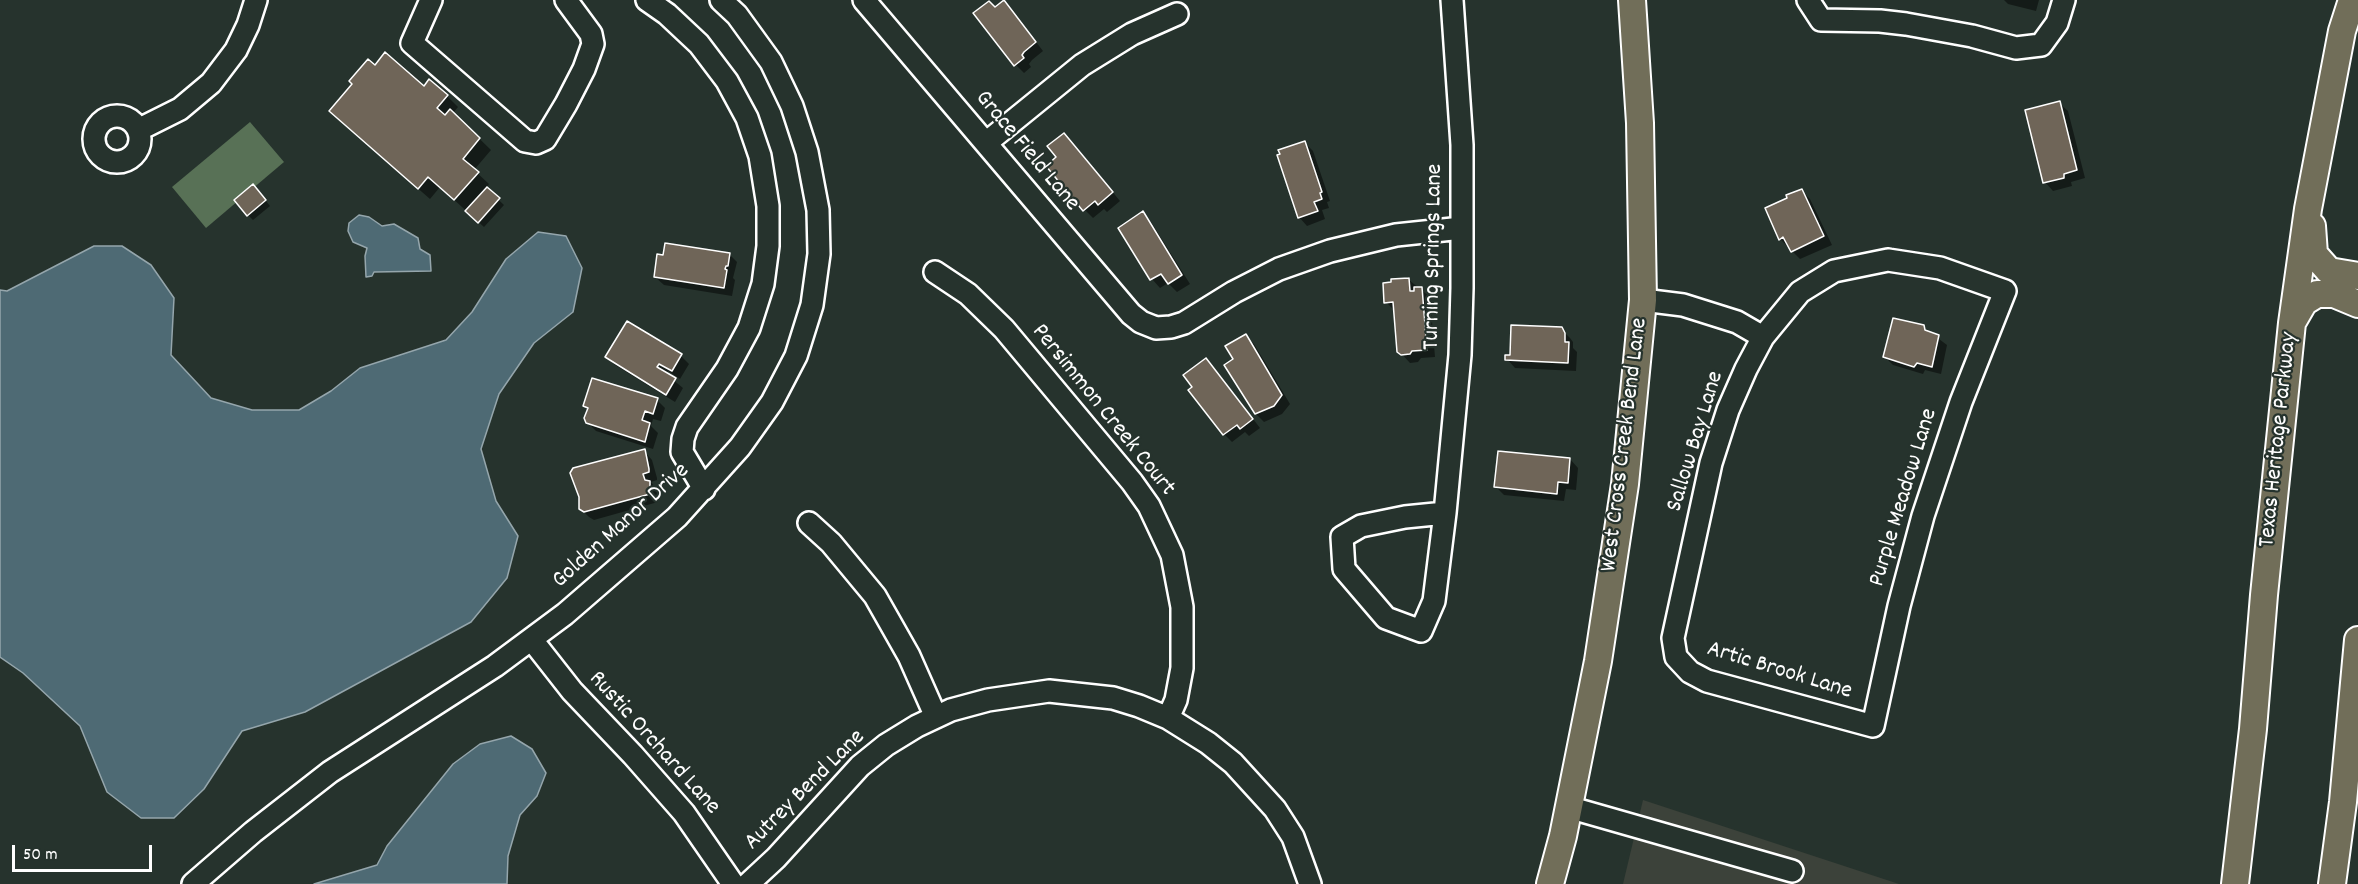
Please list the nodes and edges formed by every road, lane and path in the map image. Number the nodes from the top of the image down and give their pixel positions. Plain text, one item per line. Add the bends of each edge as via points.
1 (256, 0) edge
2 (431, 0) edge
3 (566, 0) edge
4 (647, 0) edge
5 (721, 0) edge
6 (864, 0) edge
7 (1452, 0) edge
8 (1632, 0) edge
9 (1808, 0) edge
10 (2064, 0) edge
11 (2352, 0) edge
12 (1176, 14) dead end
13 (138, 130) dead end
14 (986, 143) junction
15 (2310, 199) junction
16 (1462, 228) junction
17 (935, 272) dead end
18 (2358, 276) edge
19 (2005, 291) joint
20 (1643, 300) junction
21 (2358, 304) edge
22 (2292, 323) junction
23 (1763, 337) junction
24 (704, 489) junction
25 (1445, 513) junction
26 (809, 523) dead end
27 (532, 640) junction
28 (2358, 640) edge
29 (1676, 657) joint
30 (936, 717) junction
31 (1168, 718) junction
32 (1873, 726) joint
33 (1568, 807) junction
34 (1792, 872) dead end
35 (193, 884) edge
36 (733, 884) edge
37 (748, 884) edge
38 (1310, 884) edge
39 (1550, 884) edge
40 (2235, 884) edge
41 (2332, 884) edge

1 - 13 street via 236,50 212,83 180,109
2 - 3 street via 412,43 525,141 536,143 545,139 566,104 593,44 591,34
4 - 24 street via 699,44 727,81 747,118 760,156 768,206 763,284 749,328 683,439 682,452
5 - 24 street, Golden Manor Drive via 737,15 771,62 792,106 807,152 818,210 819,254 812,305 796,356 772,402
6 - 14 street, Grace Field Lane
7 - 16 street, Turning Springs Lane via 1462,145
8 - 20 main road, West Cross Creek Bend Lane via 1640,123
9 - 10 street via 1821,20 1906,24 2016,48 2041,45 2056,23
11 - 15 main road, Texas Heritage Parkway
12 - 14 street via 1132,34 1082,65
14 - 16 street, Grace Field Lane via 1131,314 1156,328 1184,322 1279,269 1330,251 1396,235
15 - 18 main road via 2314,255 2329,271
15 - 22 main road, Texas Heritage Parkway
16 - 25 street, Turning Springs Lane via 1460,355
17 - 31 street, Persimmon Creek Court via 968,294 992,317 1149,506 1172,555 1182,607 1182,668
19 - 23 street, Sallow Bay Lane via 1940,268 1888,260 1834,271 1800,292
19 - 32 street, Purple Meadow Lane via 1961,402 1923,516
20 - 23 street via 1683,305 1737,322
20 - 33 main road, West Cross Creek Bend Lane via 1625,484 1598,661
21 - 22 main road via 2334,294 2317,294 2304,302
22 - 40 main road, Texas Heritage Parkway
23 - 29 street, Sallow Bay Lane via 1728,410 1711,463 1676,617
24 - 27 street, Golden Manor Drive via 644,548
25 - 25 street, Turning Springs Lane via 1361,526 1342,537 1344,569 1386,618 1421,631 1434,600
26 - 30 street via 875,596 909,656
27 - 35 street, Golden Manor Drive via 330,772
27 - 36 street, Rustic Orchard Lane via 572,691 684,813
28 - 41 main road
29 - 32 street, Artic Brook Lane via 1690,672 1707,681
30 - 31 street, Autrey Bend Lane via 988,700 1049,691 1113,698
30 - 37 street, Autrey Bend Lane via 886,745 860,766
31 - 38 street, Autrey Bend Lane via 1233,763 1275,809 1293,837
33 - 34 street
33 - 39 main road, West Cross Creek Bend Lane

